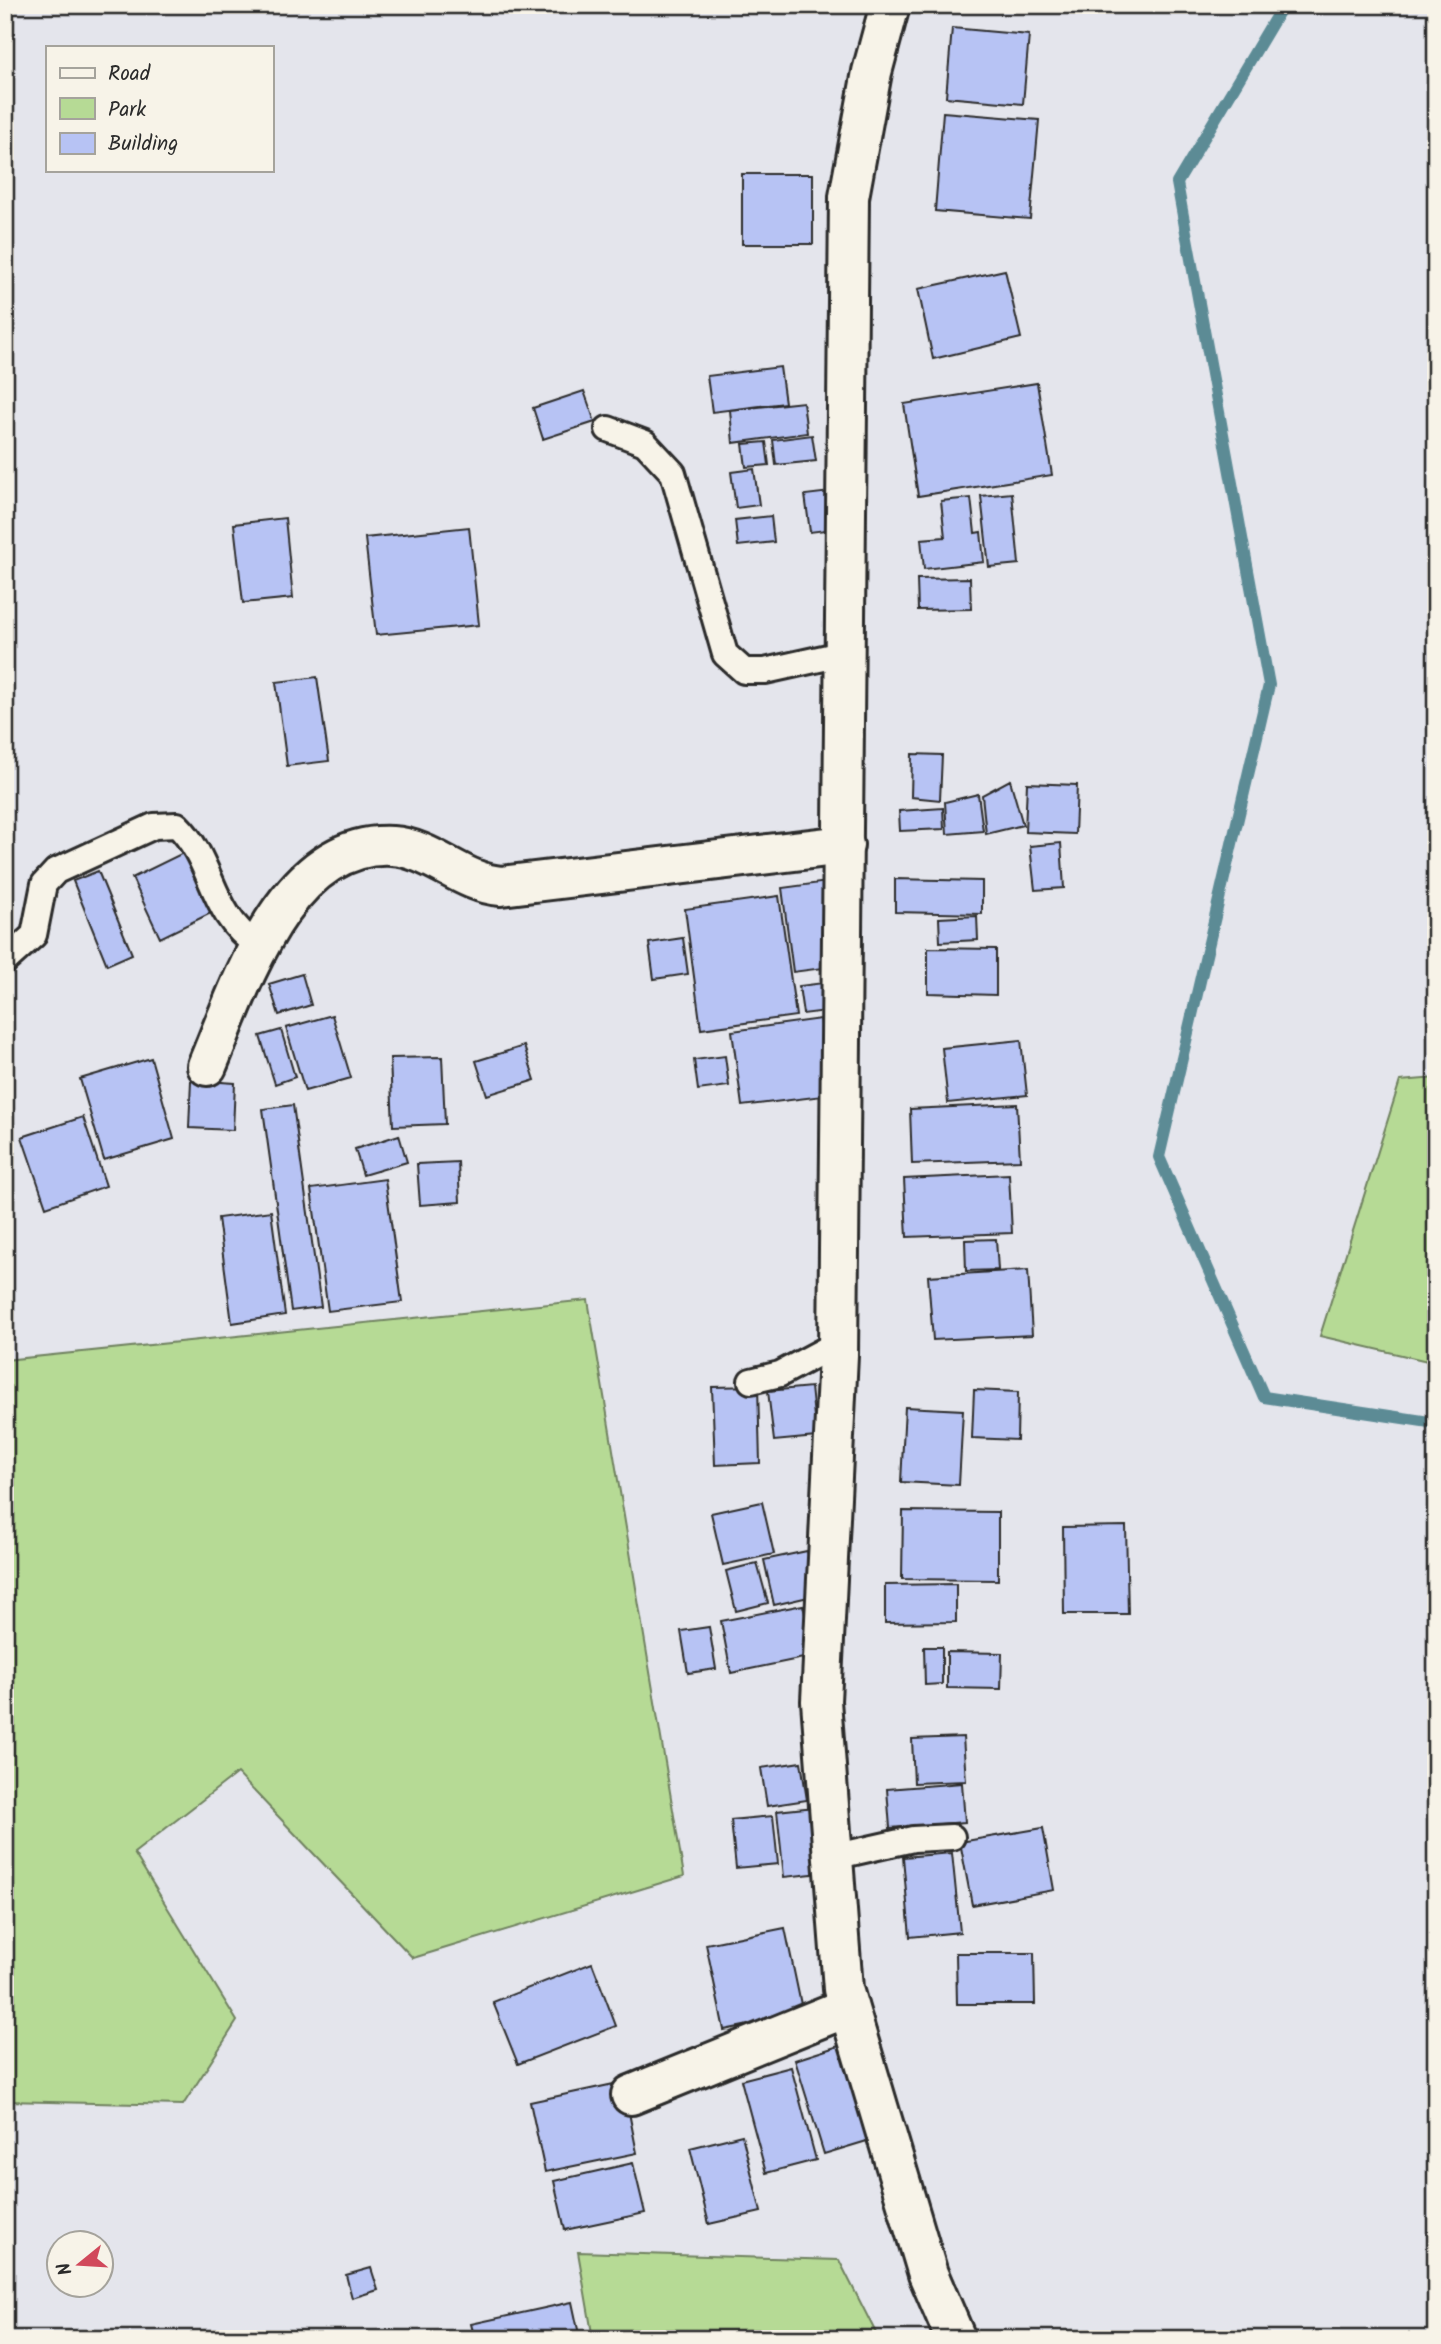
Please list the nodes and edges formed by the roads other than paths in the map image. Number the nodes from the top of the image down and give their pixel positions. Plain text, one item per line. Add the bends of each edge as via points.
1 (890, 5) edge
2 (608, 429) dead end
3 (846, 653) junction
4 (844, 845) junction
5 (258, 946) junction
6 (5, 961) edge
7 (207, 1066) dead end
8 (838, 1343) junction
9 (751, 1381) dead end
10 (952, 1837) dead end
11 (833, 1857) junction
12 (848, 2007) junction
13 (631, 2095) dead end
14 (956, 2339) edge

1 - 3 street via 872,72 849,197
2 - 3 lane via 645,443 673,473 725,654 744,671 765,671
3 - 4 street
4 - 5 street via 501,886 481,885 426,855 394,846 366,847 324,866 296,891
4 - 8 street
5 - 6 lane via 241,935 223,912 191,839 177,825 154,826 56,871 44,884 34,935
5 - 7 street
8 - 9 lane via 780,1374
8 - 11 street via 821,1701
10 - 11 lane via 913,1839
11 - 12 street
12 - 13 street
12 - 14 street via 928,2274

